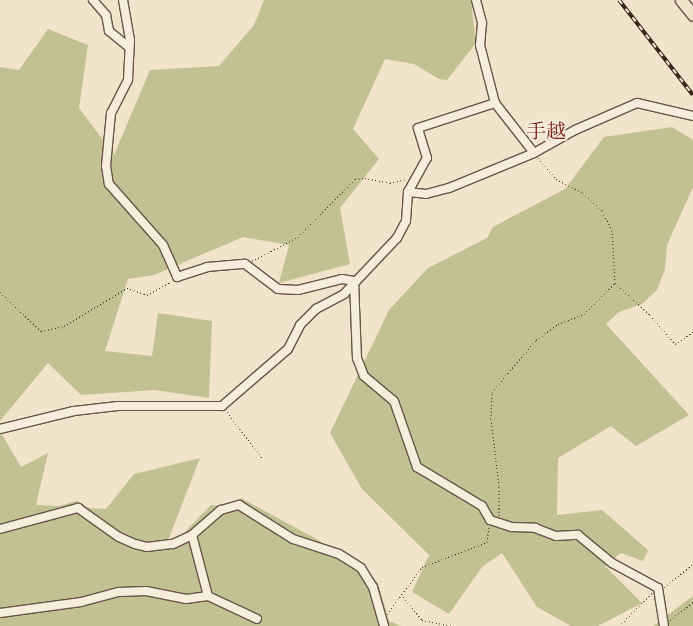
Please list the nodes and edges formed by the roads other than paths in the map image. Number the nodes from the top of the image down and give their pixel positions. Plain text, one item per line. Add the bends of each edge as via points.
1 (93, 0) edge
2 (124, 0) edge
3 (476, 0) edge
4 (681, 0) edge
5 (693, 15) edge
6 (130, 47) junction
7 (495, 103) junction
8 (693, 116) edge
9 (534, 153) junction
10 (408, 192) junction
11 (354, 281) junction
12 (0, 429) edge
13 (0, 529) edge
14 (192, 535) junction
15 (208, 596) junction
16 (0, 613) edge
17 (256, 619) dead end
18 (383, 623) edge
19 (664, 625) road end

1 - 6 street via 106,15 109,31
2 - 6 street
3 - 7 street via 482,23 480,45
4 - 5 highway
6 - 11 street via 128,80 111,113 106,166 109,184 163,246 177,277 207,267 245,264 278,289 298,290 342,279
7 - 9 street
7 - 10 street via 418,128 427,158
8 - 9 street via 637,103 575,130
9 - 10 street via 449,188 426,194
10 - 11 street via 406,221 397,238
11 - 12 street via 344,294 316,309 300,325 288,349 222,406 118,406 74,412
11 - 19 street via 357,358 364,376 394,400 417,467 482,506 490,520 512,527 535,528 556,536 578,535 612,563 658,588
13 - 14 street via 78,508 119,537 146,547 173,544
14 - 15 street
14 - 18 street via 224,508 245,508 293,539 339,554 361,568 373,587
15 - 16 street via 192,600 146,591 119,592 80,602
15 - 17 street

